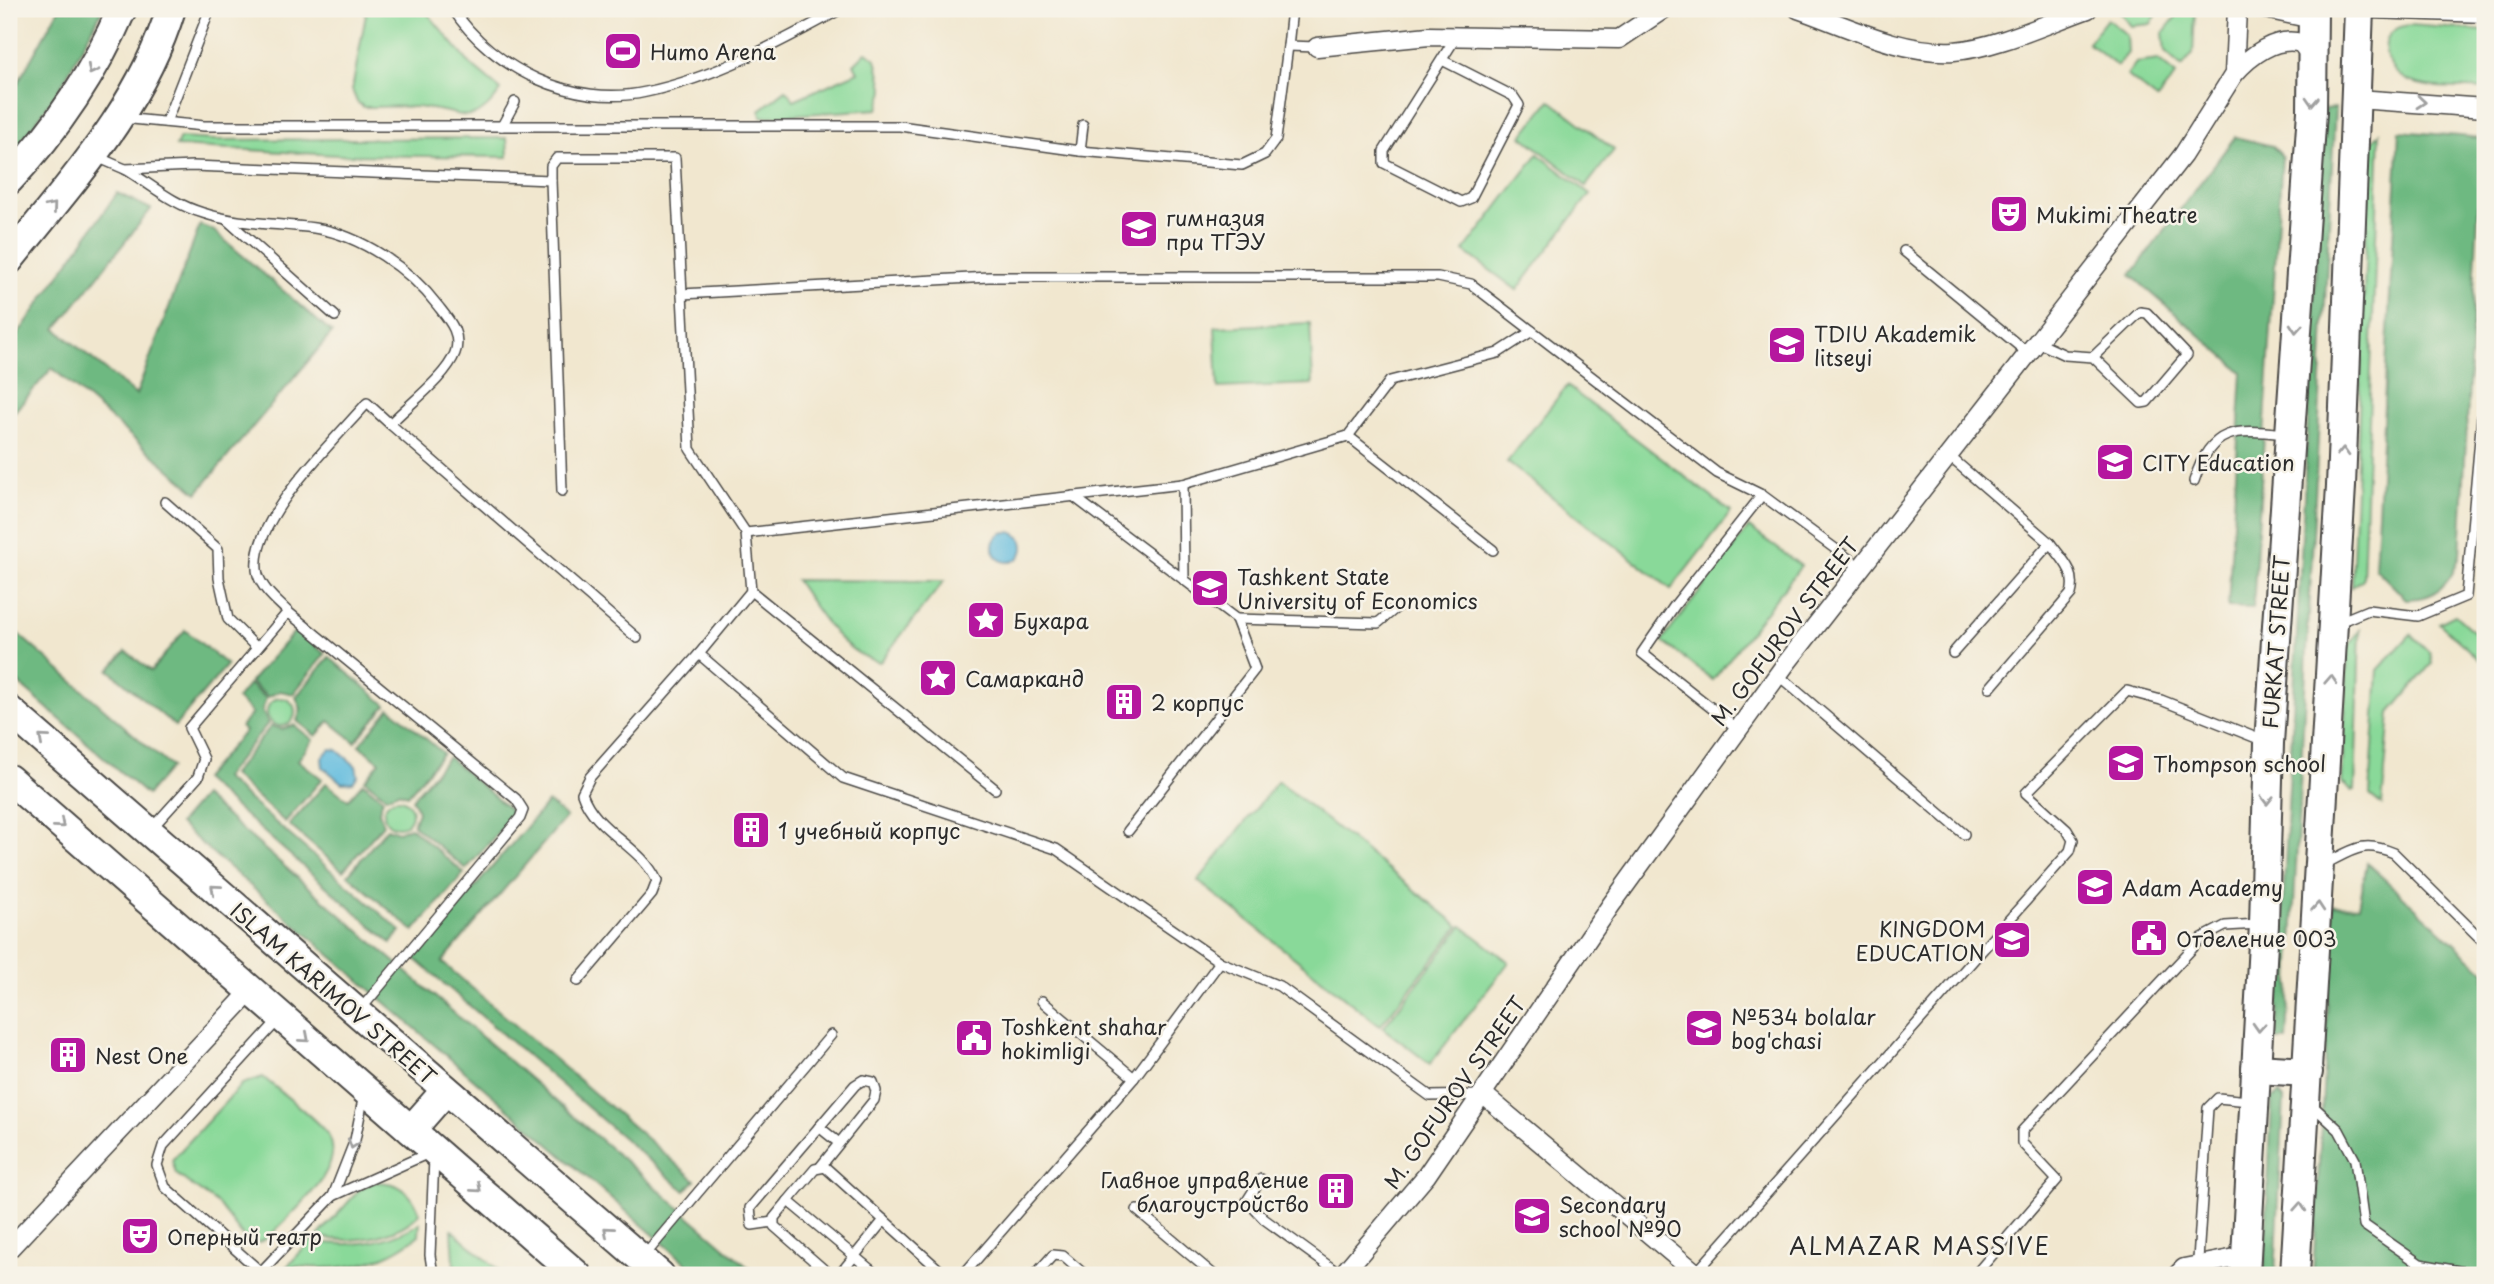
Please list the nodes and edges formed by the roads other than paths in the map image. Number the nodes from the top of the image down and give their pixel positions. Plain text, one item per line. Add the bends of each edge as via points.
1 (122, 9) edge
2 (171, 9) edge
3 (210, 9) edge
4 (453, 9) edge
5 (841, 9) edge
6 (1292, 9) edge
7 (1664, 9) edge
8 (1798, 9) edge
9 (2088, 9) edge
10 (2237, 9) edge
11 (2265, 9) edge
12 (2359, 9) edge
13 (2372, 9) edge
14 (2485, 13) edge
15 (2313, 14) edge
16 (1456, 36) junction
17 (1289, 46) junction
18 (1317, 47) joint
19 (2314, 59) junction
20 (1442, 60) junction
21 (2234, 74) junction
22 (2357, 99) junction
23 (515, 102) dead end
24 (2485, 108) edge
25 (446, 117) dead end
26 (120, 118) junction
27 (166, 122) junction
28 (1083, 125) dead end
29 (456, 127) junction
30 (502, 127) junction
31 (1080, 151) junction
32 (94, 156) junction
33 (125, 169) junction
34 (9, 180) edge
35 (551, 180) junction
36 (227, 220) junction
37 (1904, 251) dead end
38 (9, 260) edge
39 (682, 293) junction
40 (335, 316) dead end
41 (1532, 331) junction
42 (2035, 349) junction
43 (2093, 357) junction
44 (2485, 382) edge
45 (390, 424) junction
46 (2288, 434) junction
47 (1348, 436) junction
48 (1949, 456) junction
49 (2194, 481) dead end
50 (1183, 484) junction
51 (562, 491) dead end
52 (1762, 495) junction
53 (1073, 496) junction
54 (165, 502) dead end
55 (746, 533) junction
56 (2050, 544) junction
57 (1493, 550) dead end
58 (1860, 567) junction
59 (1184, 580) junction
60 (751, 591) junction
61 (1397, 607) dead end
62 (288, 612) junction
63 (1236, 619) junction
64 (2334, 624) junction
65 (637, 638) dead end
66 (257, 648) junction
67 (1953, 653) dead end
68 (699, 654) junction
69 (1778, 675) junction
70 (1990, 688) dead end
71 (9, 710) edge
72 (1738, 729) junction
73 (2269, 743) junction
74 (9, 779) edge
75 (995, 789) dead end
76 (1128, 831) dead end
77 (149, 832) junction
78 (1964, 834) dead end
79 (2321, 866) junction
80 (2264, 924) junction
81 (2485, 943) edge
82 (1220, 962) junction
83 (578, 981) dead end
84 (251, 991) junction
85 (1042, 1001) dead end
86 (358, 1013) junction
87 (281, 1017) junction
88 (831, 1035) dead end
89 (2256, 1069) junction
90 (2308, 1072) junction
91 (1134, 1078) junction
92 (365, 1090) junction
93 (446, 1090) junction
94 (1484, 1095) junction
95 (2306, 1100) junction
96 (2255, 1102) junction
97 (819, 1128) junction
98 (411, 1130) junction
99 (839, 1143) junction
100 (435, 1151) junction
101 (821, 1166) junction
102 (1261, 1179) dead end
103 (334, 1196) junction
104 (788, 1200) junction
105 (1138, 1210) dead end
106 (884, 1220) junction
107 (773, 1222) junction
108 (9, 1249) edge
109 (853, 1256) junction
110 (2246, 1266) edge
111 (651, 1267) edge
112 (2197, 1270) edge
113 (260, 1273) edge
114 (1697, 1274) edge
115 (433, 1275) edge
116 (577, 1275) edge
117 (831, 1275) edge
118 (839, 1275) edge
119 (877, 1275) edge
120 (945, 1275) edge
121 (963, 1275) edge
122 (1035, 1275) edge
123 (1085, 1275) edge
124 (1214, 1275) edge
125 (1341, 1275) edge
126 (1975, 1275) edge
127 (2178, 1275) edge
128 (2295, 1275) edge
129 (2481, 1275) edge

1 -> 34 main road via 83,87
2 - 26 main road via 148,67
3 - 27 lane
4 - 5 lane via 479,41 512,68 590,94 644,93 691,79
6 - 17 lane
7 - 16 street via 1619,39
8 - 9 street via 1883,40 1946,51 1984,44
10 - 21 street, M. GOFUROV STREET
11 - 15 street
12 - 22 main road
13 - 14 street
15 - 19 main road, FURKAT STREET
16 - 18 street
16 - 20 lane
17 - 18 lane
17 - 31 lane via 1276,139 1265,154 1242,164
19 - 21 street via 2301,43 2280,43 2250,58
19 -> 46 main road, FURKAT STREET
20 - 20 lane via 1384,151 1384,163 1461,202 1471,198 1519,105 1513,96
21 - 42 street, M. GOFUROV STREET via 2183,155
22 -> 24 street
64 -> 22 main road
23 - 30 lane
25 - 29 lane
26 - 27 lane
26 - 32 main road
27 - 29 lane via 204,127
28 - 31 lane
29 - 30 lane
30 - 31 lane via 900,126
32 - 33 lane
38 -> 32 main road
33 - 35 lane via 193,166
33 - 36 lane via 172,202
35 - 39 lane via 551,166 557,158 675,158
35 - 51 lane
36 - 40 lane
36 - 45 lane via 317,228 345,237 421,283 456,328 456,352 443,372
37 - 42 lane
39 - 41 lane via 989,277 1438,277 1471,284
39 - 55 lane via 690,449
41 - 47 lane via 1498,352 1390,380
41 - 52 lane via 1717,472
42 - 43 lane
42 - 48 street, M. GOFUROV STREET
43 - 43 lane via 2140,312 2147,313 2187,355 2141,403
44 - 64 lane via 2466,596 2418,616 2368,610
45 - 62 lane via 367,403 276,509 262,536 258,573 269,595
45 - 65 lane
46 - 49 lane via 2235,431 2202,454
46 - 73 main road, FURKAT STREET
47 - 50 lane
47 - 57 lane
48 - 56 lane
48 - 58 street, M. GOFUROV STREET
50 - 53 lane
50 - 59 lane
52 - 58 lane
52 - 72 lane via 1642,653
53 - 55 lane
53 - 59 lane
54 - 66 lane via 218,549 228,618
55 - 60 lane
56 - 67 lane
56 - 70 lane via 2070,569 2071,594
58 - 69 street, M. GOFUROV STREET
59 - 63 lane
60 - 68 lane
60 - 75 lane
61 - 63 lane via 1378,623
62 - 66 lane
62 - 86 lane via 516,799 523,810
63 - 76 lane via 1255,669
79 -> 64 main road
66 - 77 lane via 189,728 204,759 198,777
68 - 82 lane via 843,778 1056,849
68 - 83 lane via 590,777 582,793 587,810 651,867 657,881 652,894
69 - 72 street, M. GOFUROV STREET
69 - 78 lane
77 -> 71 main road, ISLAM KARIMOV STREET
72 - 94 street, M. GOFUROV STREET via 1611,905
73 -> 80 main road, FURKAT STREET
73 - 114 lane via 2127,691 2026,793 2067,830 2073,840 2070,851
74 -> 84 main road
86 -> 77 main road, ISLAM KARIMOV STREET
79 - 81 lane via 2362,845 2394,853
90 -> 79 main road
80 -> 89 main road, FURKAT STREET
80 - 126 lane via 2225,926 2202,938 2022,1131 2022,1143 2057,1180
82 - 91 lane
82 - 94 lane via 1279,986 1430,1096
84 - 87 main road
84 - 108 street
85 - 91 lane
86 - 93 main road, ISLAM KARIMOV STREET
87 -> 92 main road
87 - 113 lane via 163,1146 158,1165 165,1187
88 - 111 lane
89 - 90 main road
89 - 96 main road, FURKAT STREET
90 - 95 main road
91 - 121 lane
92 - 98 main road
92 -> 103 lane via 355,1140
93 - 98 main road
111 -> 93 main road, ISLAM KARIMOV STREET
94 - 114 street
94 - 125 street, M. GOFUROV STREET via 1426,1176
128 -> 95 main road
95 - 129 lane via 2339,1130 2355,1160 2364,1225 2420,1264
96 - 110 main road, FURKAT STREET
96 - 112 lane via 2218,1098 2208,1108
97 - 99 lane
97 - 99 lane via 855,1085 863,1080 873,1082 874,1100
97 - 107 lane via 750,1208 752,1225
98 - 100 main road
99 - 101 lane
100 - 103 lane
100 - 115 lane
100 -> 116 main road
101 - 104 lane
101 - 106 lane
102 - 125 lane via 1247,1201 1264,1219
103 - 113 lane
104 - 107 lane
104 - 109 lane
105 - 124 lane
106 - 109 lane
106 - 120 lane
107 - 117 lane
109 - 118 lane
109 - 119 lane
110 - 112 street
112 - 127 street via 2184,1268
122 - 123 lane via 1053,1255 1063,1256

